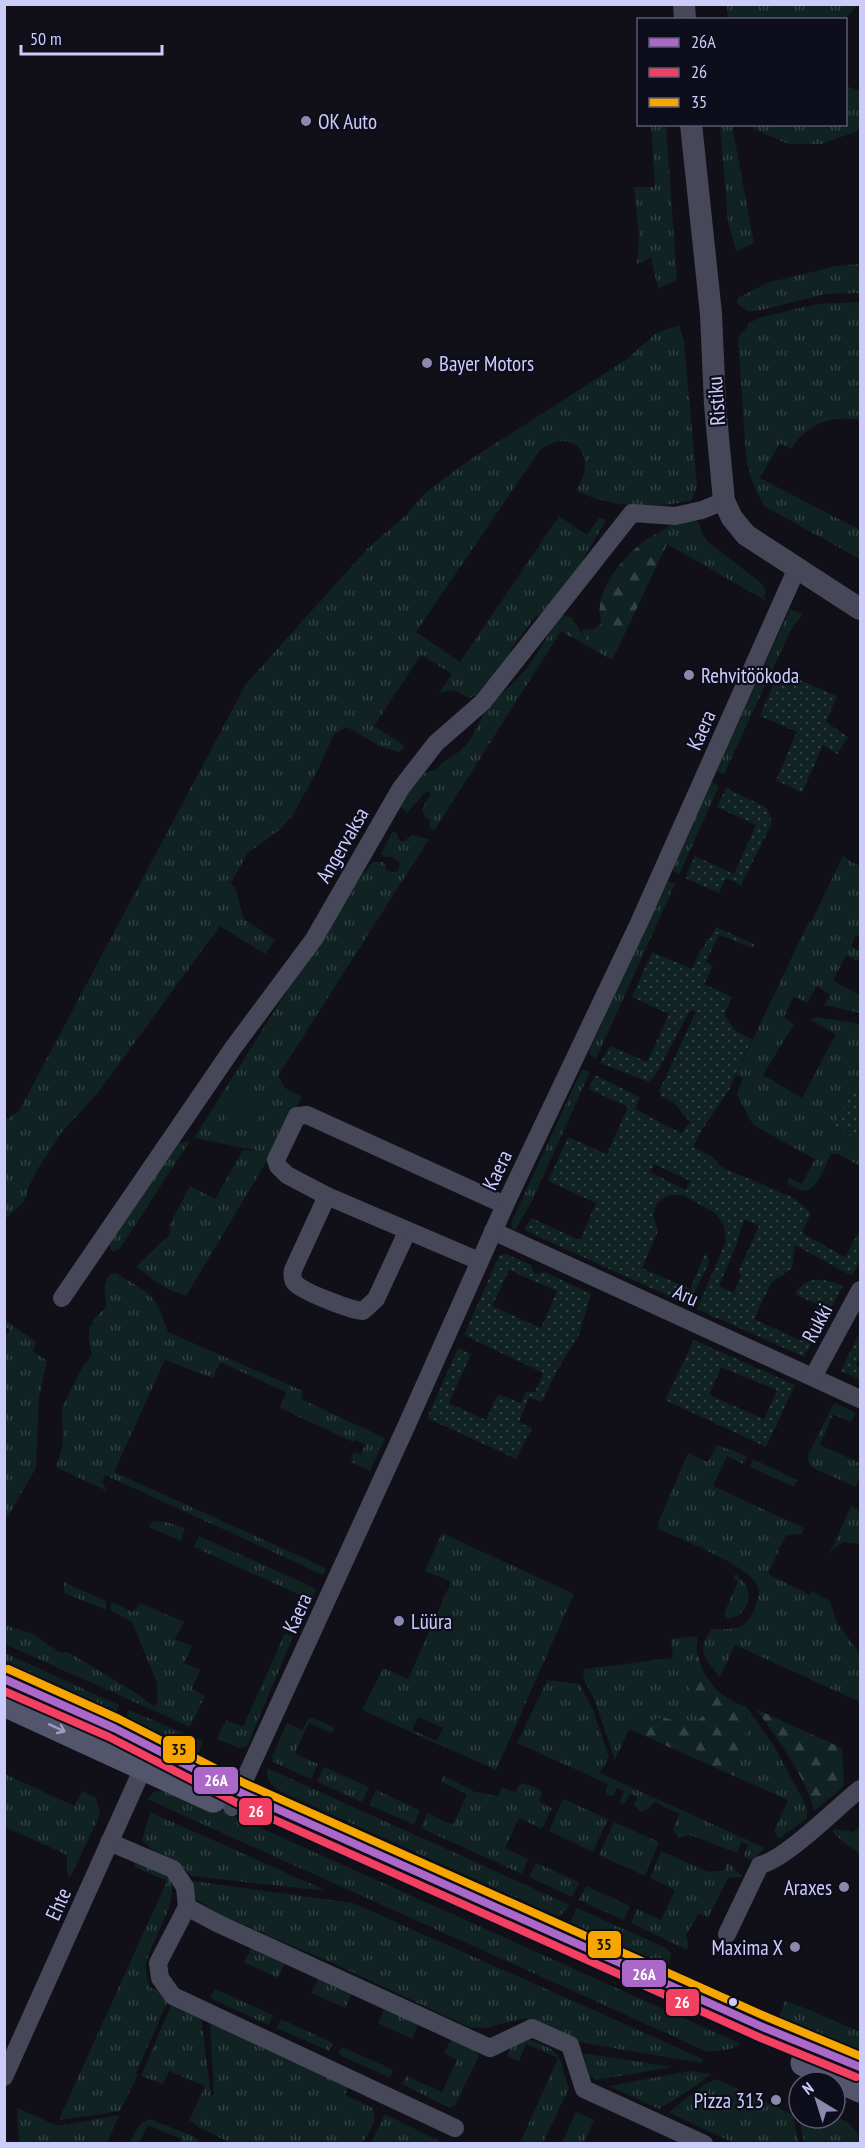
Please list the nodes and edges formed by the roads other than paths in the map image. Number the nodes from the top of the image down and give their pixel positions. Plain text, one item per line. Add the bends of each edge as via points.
1 (691, 126) edge
2 (724, 501) junction
3 (797, 568) junction
4 (861, 609) edge
5 (327, 1196) junction
6 (505, 1205) junction
7 (493, 1231) junction
8 (407, 1232) junction
9 (479, 1261) junction
10 (861, 1290) edge
11 (62, 1298) dead end
12 (813, 1377) junction
13 (861, 1399) edge
14 (4, 1678) edge
15 (4, 1703) edge
16 (148, 1758) junction
17 (861, 1789) edge
18 (236, 1800) junction
19 (109, 1842) junction
20 (186, 1907) junction
21 (727, 1934) dead end
22 (861, 2067) edge
23 (4, 2077) edge
24 (861, 2089) edge
25 (455, 2128) dead end
26 (704, 2144) edge

1 - 2 street, Ristiku via 711,314
2 - 3 street, Ristiku via 746,535
2 - 11 street, Angervaksa via 675,516 632,513 483,702 436,743 401,788 314,939 233,1048
3 - 4 street, Ristiku
3 - 6 street, Kaera via 639,923
5 - 6 street via 286,1175 278,1166 276,1160 297,1116 307,1115
5 - 8 street
5 - 8 street via 293,1270 295,1283 303,1288 363,1311 376,1299
6 - 7 street, Kaera
7 - 9 street, Kaera
7 - 12 street, Aru
8 - 9 street
9 - 18 street, Kaera
10 - 12 street, Rukki
12 - 13 street, Aru
14 - 16 main road via 114,1728
15 -> 16 main road
16 - 18 main road
16 - 19 street, Ehte
17 - 21 street via 789,1848 760,1865
18 - 22 main road
18 - 24 main road
19 - 20 street via 173,1869 185,1887
19 - 23 street, Ehte
20 - 25 street via 158,1963 160,1978 173,1996
20 - 26 street via 490,2048 531,2028 570,2045 584,2089

